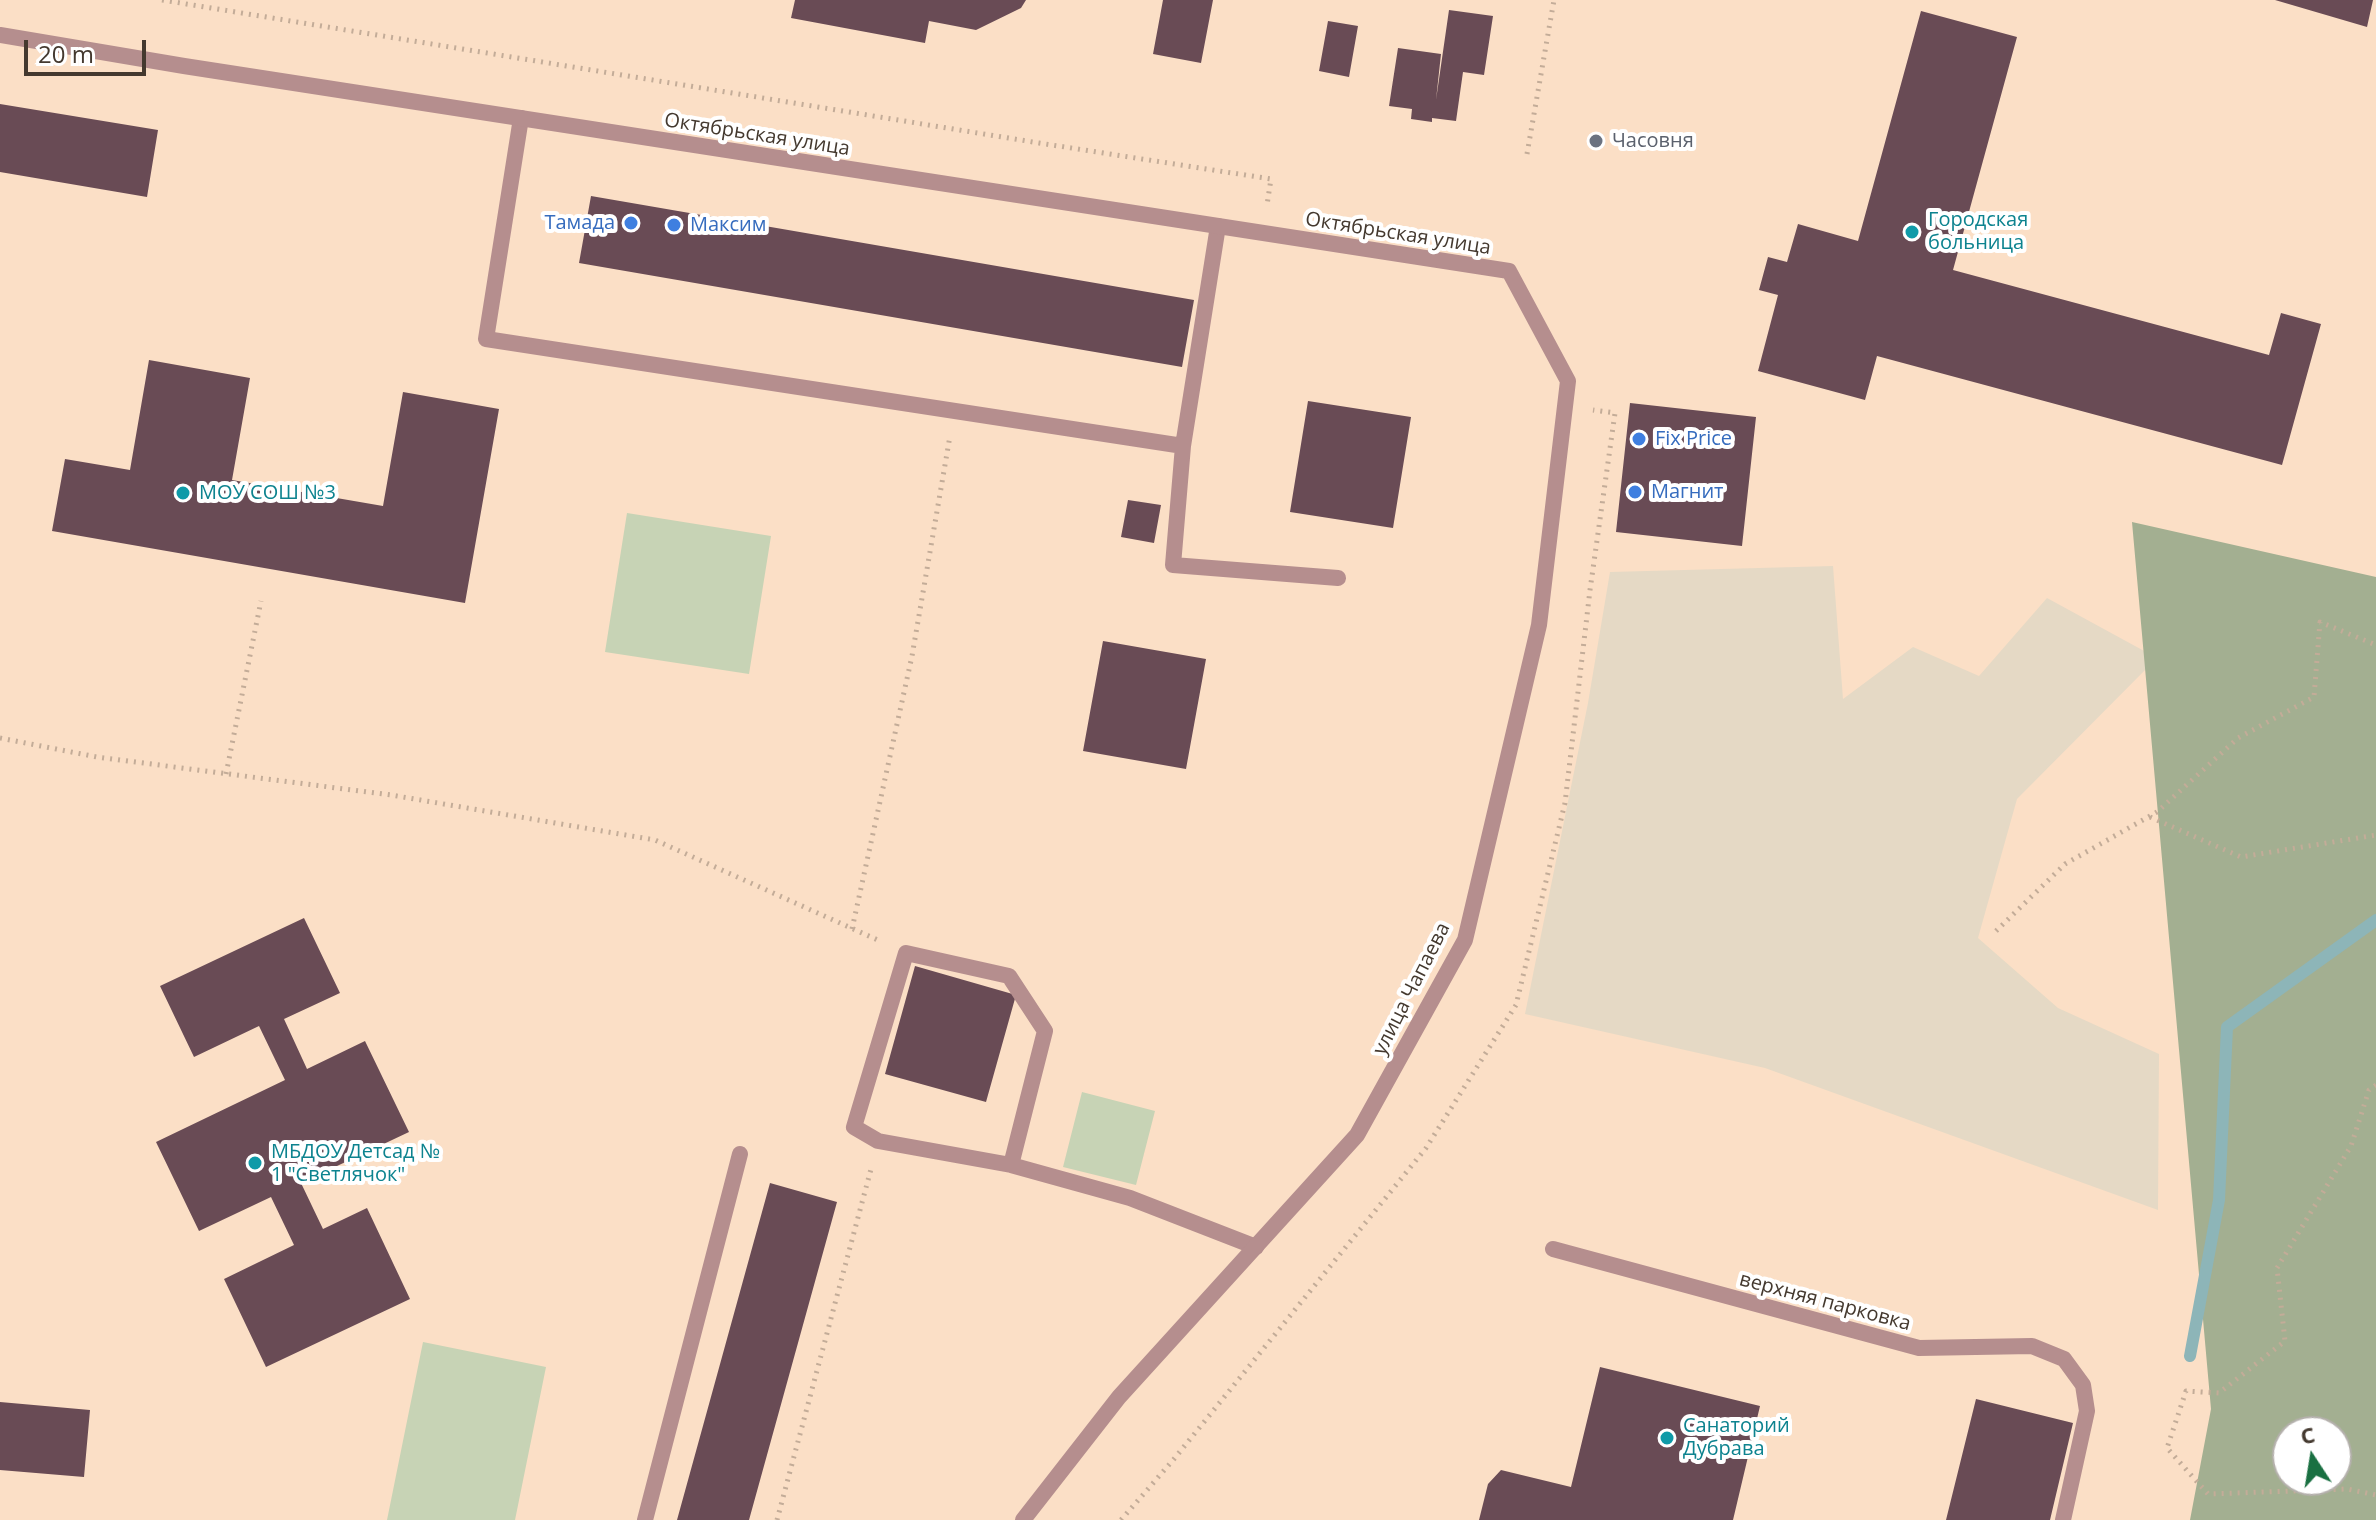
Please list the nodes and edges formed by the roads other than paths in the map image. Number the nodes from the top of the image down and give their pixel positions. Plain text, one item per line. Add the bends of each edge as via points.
1 (0, 35) edge
2 (521, 118) junction
3 (1218, 226) junction
4 (1509, 271) joint
5 (1183, 446) junction
6 (1338, 578) dead end
7 (740, 1154) dead end
8 (1011, 1165) junction
9 (1256, 1247) junction
10 (1553, 1249) dead end
11 (645, 1520) edge
12 (1023, 1520) edge
13 (2063, 1520) edge

1 - 2 street, Октябрьская улица
2 - 3 street, Октябрьская улица
2 - 5 street via 486,339
3 - 4 street, Октябрьская улица
3 - 5 street
4 - 9 street, улица Чапаева via 1568,381 1539,625 1465,940 1357,1135
5 - 6 street via 1173,565
7 - 11 street
8 - 8 street via 1045,1031 1009,976 906,953 854,1127 878,1141
8 - 9 street via 1130,1198
9 - 12 street, улица Чапаева via 1119,1397
10 - 13 street, верхняя парковка via 1919,1348 2032,1346 2064,1359 2083,1385 2087,1411

